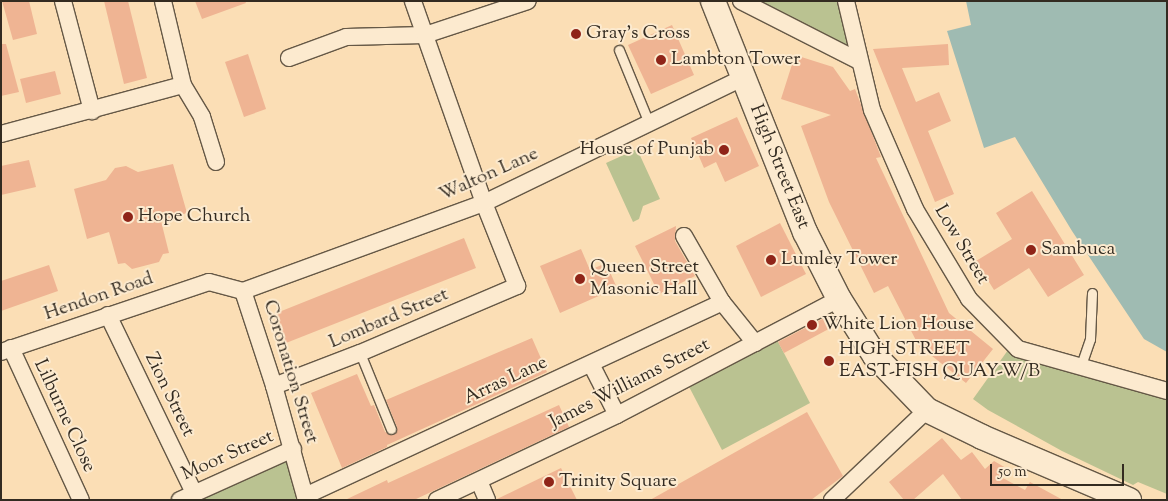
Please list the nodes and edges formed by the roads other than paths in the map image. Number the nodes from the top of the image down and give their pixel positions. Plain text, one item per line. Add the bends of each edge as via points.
1 (63, 1) edge
2 (163, 1) edge
3 (413, 1) edge
4 (528, 1) edge
5 (713, 1) edge
6 (741, 1) edge
7 (846, 1) edge
8 (425, 35) junction
9 (619, 50) dead end
10 (289, 58) dead end
11 (859, 61) junction
12 (743, 78) junction
13 (183, 85) junction
14 (92, 110) junction
15 (649, 123) junction
16 (1, 134) edge
17 (216, 162) dead end
18 (484, 202) junction
19 (684, 236) dead end
20 (209, 282) joint
21 (243, 291) junction
22 (1092, 292) dead end
23 (839, 298) junction
24 (722, 302) junction
25 (108, 315) junction
26 (755, 343) junction
27 (6, 350) edge
28 (360, 353) junction
29 (591, 364) junction
30 (1080, 368) junction
31 (274, 386) junction
32 (1167, 391) edge
33 (927, 410) junction
34 (617, 415) junction
35 (391, 429) dead end
36 (293, 449) junction
37 (479, 481) junction
38 (187, 497) edge
39 (306, 498) edge
40 (840, 498) edge
41 (81, 500) edge
42 (437, 500) edge
43 (487, 500) edge
44 (1129, 500) edge

1 - 14 street
2 - 13 street
3 - 8 street
4 - 8 street
5 - 12 main road, High Street East
6 - 11 street
7 - 11 street, Low Street
8 - 10 street via 346,37
8 - 18 street
9 - 15 lane
11 - 30 street, Low Street via 872,110 915,209 969,298 1018,349
12 - 15 street, Walton Lane
12 - 23 main road, High Street East via 805,232
13 - 14 street
13 - 17 street via 202,118
14 - 16 street
15 - 18 street, Walton Lane
18 - 21 street, Walton Lane
18 - 28 street, Lombard Street via 517,286
19 - 24 street
20 - 21 street, Coronation Street
20 - 25 street, Hendon Road
21 - 31 street, Coronation Street
22 - 30 lane via 1090,339
23 - 26 street, James Williams Street
23 - 33 main road, High Street East via 875,356
24 - 26 street
24 - 29 street, Arras Lane
25 - 27 street, Hendon Road
25 - 38 street, Zion Street
26 - 34 street, James Williams Street
27 - 41 street, Lilburne Close
28 - 31 street, Lombard Street
28 - 35 lane
29 - 34 street
29 - 39 street, Arras Lane
30 - 32 street, Low Street
31 - 36 street, Coronation Street
33 - 40 street
33 - 44 main road, High Street East
34 - 37 street, James Williams Street
36 - 38 street, Moor Street
36 - 39 street, Coronation Street
37 - 42 street, James Williams Street
37 - 43 street

